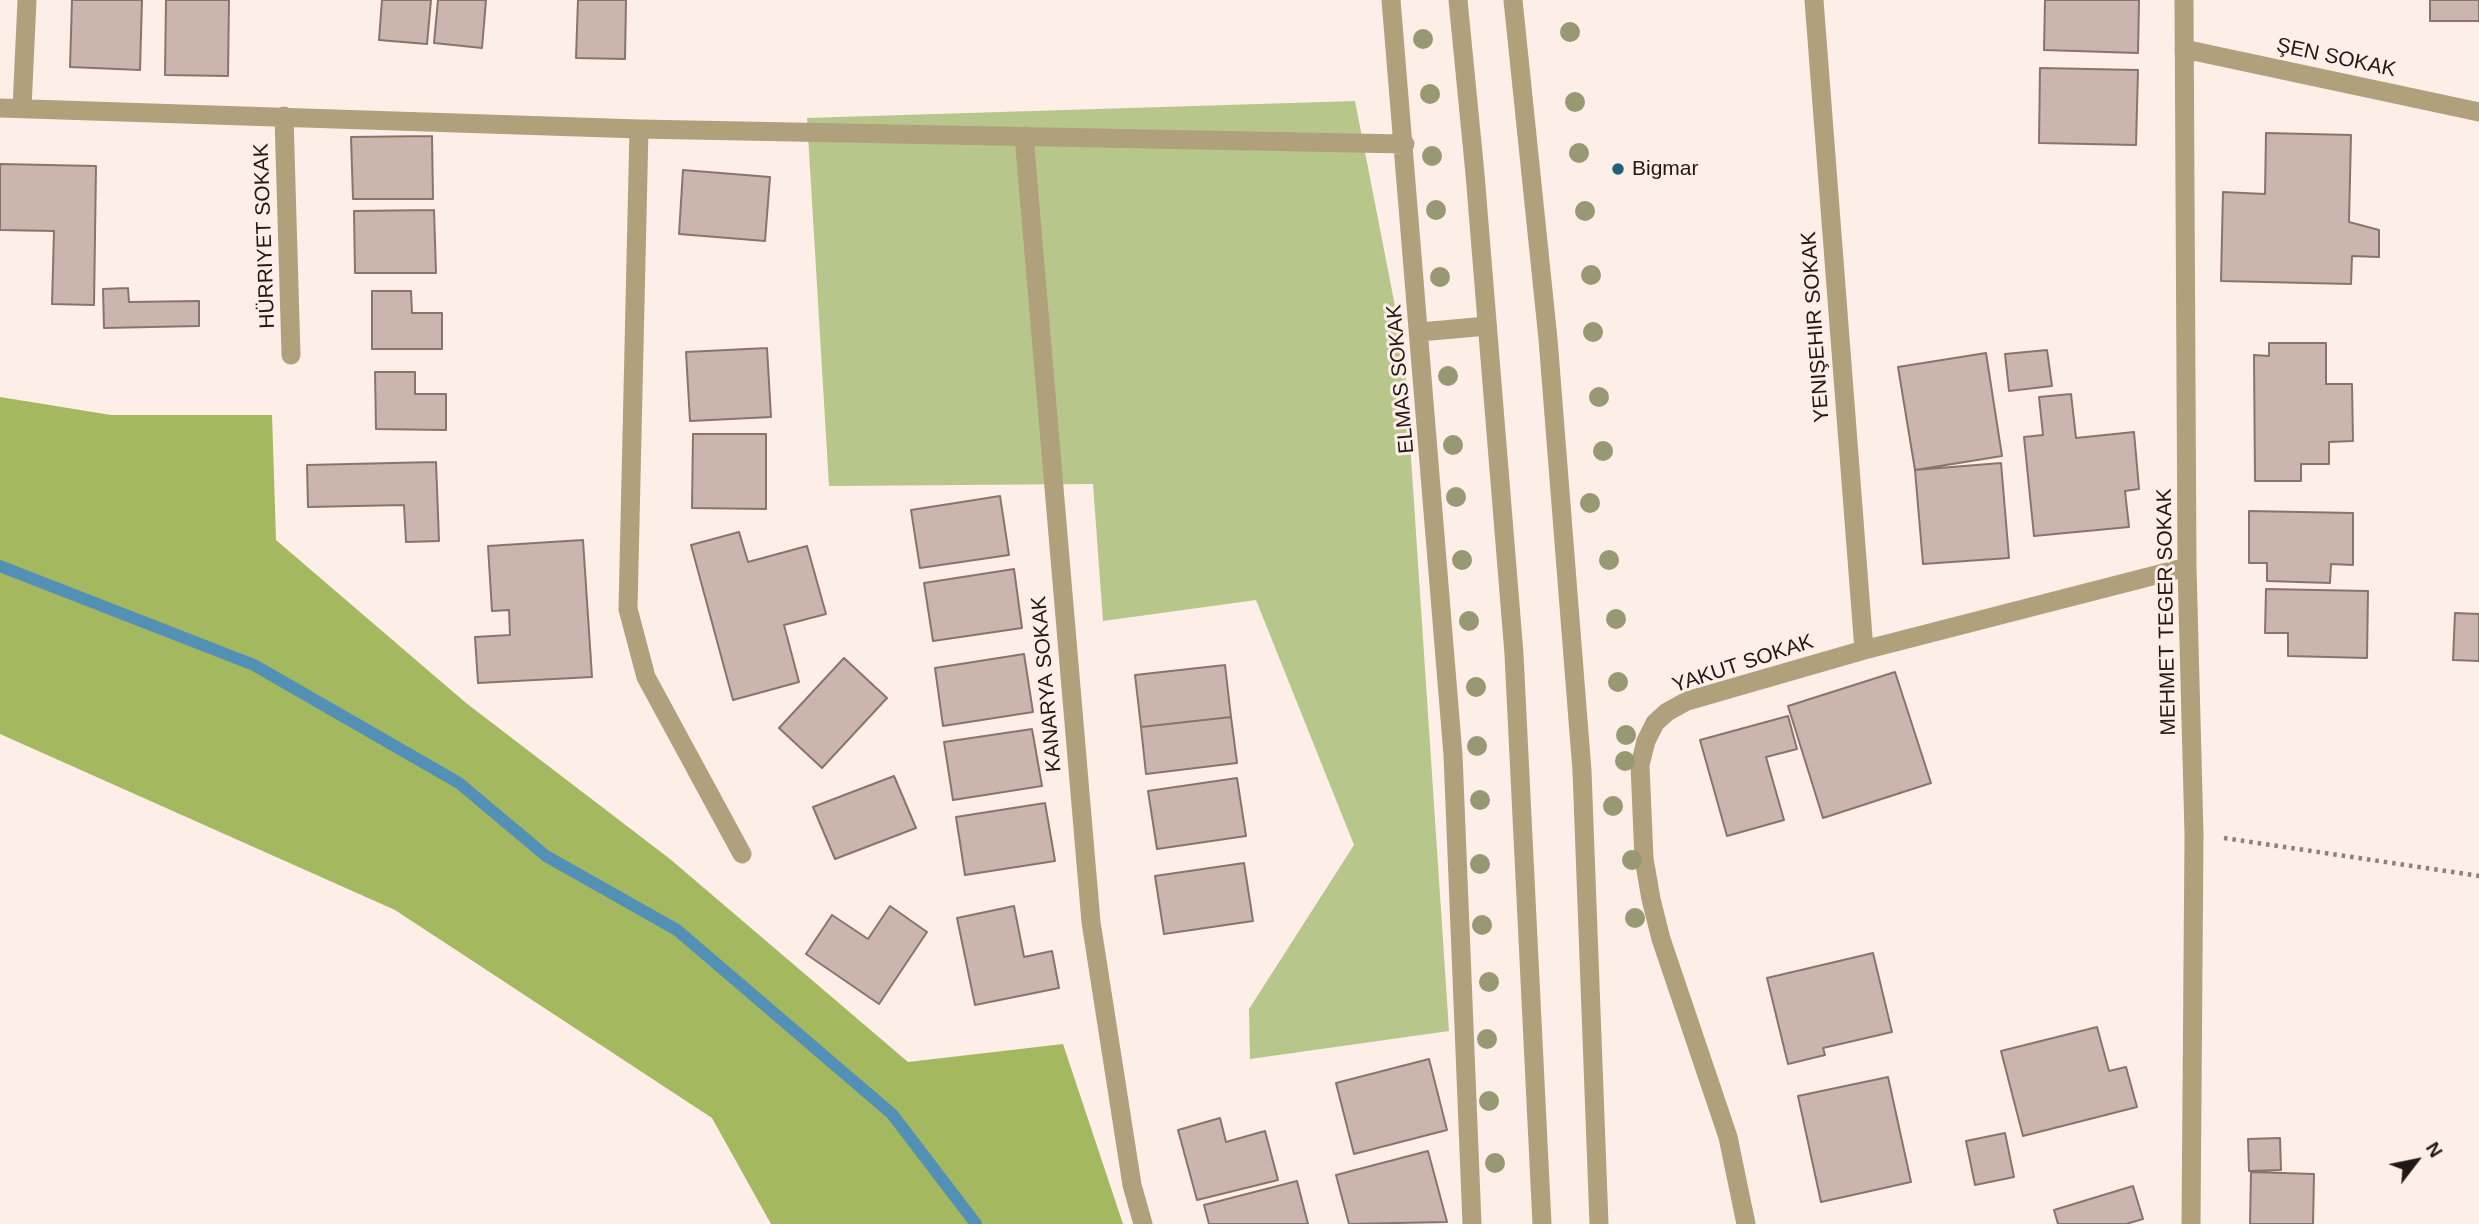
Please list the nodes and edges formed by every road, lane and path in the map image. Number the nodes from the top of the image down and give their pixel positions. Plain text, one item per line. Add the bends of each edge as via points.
1 (27, 0) edge
2 (1391, 0) edge
3 (1458, 0) edge
4 (1513, 0) edge
5 (1814, 0) edge
6 (2184, 0) edge
7 (2184, 49) junction
8 (0, 108) edge
9 (22, 108) junction
10 (2479, 112) edge
11 (284, 116) junction
12 (639, 129) junction
13 (1024, 136) junction
14 (1405, 144) junction
15 (1487, 326) junction
16 (1420, 332) junction
17 (291, 355) dead end
18 (2188, 567) junction
19 (1864, 650) junction
20 (2194, 834) junction
21 (742, 854) dead end
22 (2479, 876) edge
23 (1143, 1224) edge
24 (1472, 1224) edge
25 (1542, 1224) edge
26 (1599, 1224) edge
27 (1746, 1224) edge
28 (2191, 1224) edge

1 - 9 street
2 - 14 street, ELMAS SOKAK
3 - 15 street
4 - 26 street via 1548,339 1582,771
5 - 19 street
6 - 7 street, MEHMET TEGER SOKAK
7 - 10 street, ŞEN SOKAK
7 - 18 street, MEHMET TEGER SOKAK
8 - 9 street
9 - 11 street
11 - 12 street
11 - 17 street, HÜRRIYET SOKAK
12 - 13 street
12 - 21 street via 628,609 646,677
13 - 14 street
13 - 23 street, KANARYA SOKAK via 1091,922 1132,1185
14 - 16 street, ELMAS SOKAK
15 - 16 street
15 - 25 street via 1514,654
16 - 24 street, ELMAS SOKAK via 1453,755
18 - 19 street, YAKUT SOKAK
18 - 20 street, MEHMET TEGER SOKAK
19 - 27 street, YAKUT SOKAK via 1687,702 1667,712 1655,723 1640,765 1644,859 1651,899 1664,951 1728,1137
20 - 22 path
20 - 28 street, MEHMET TEGER SOKAK

